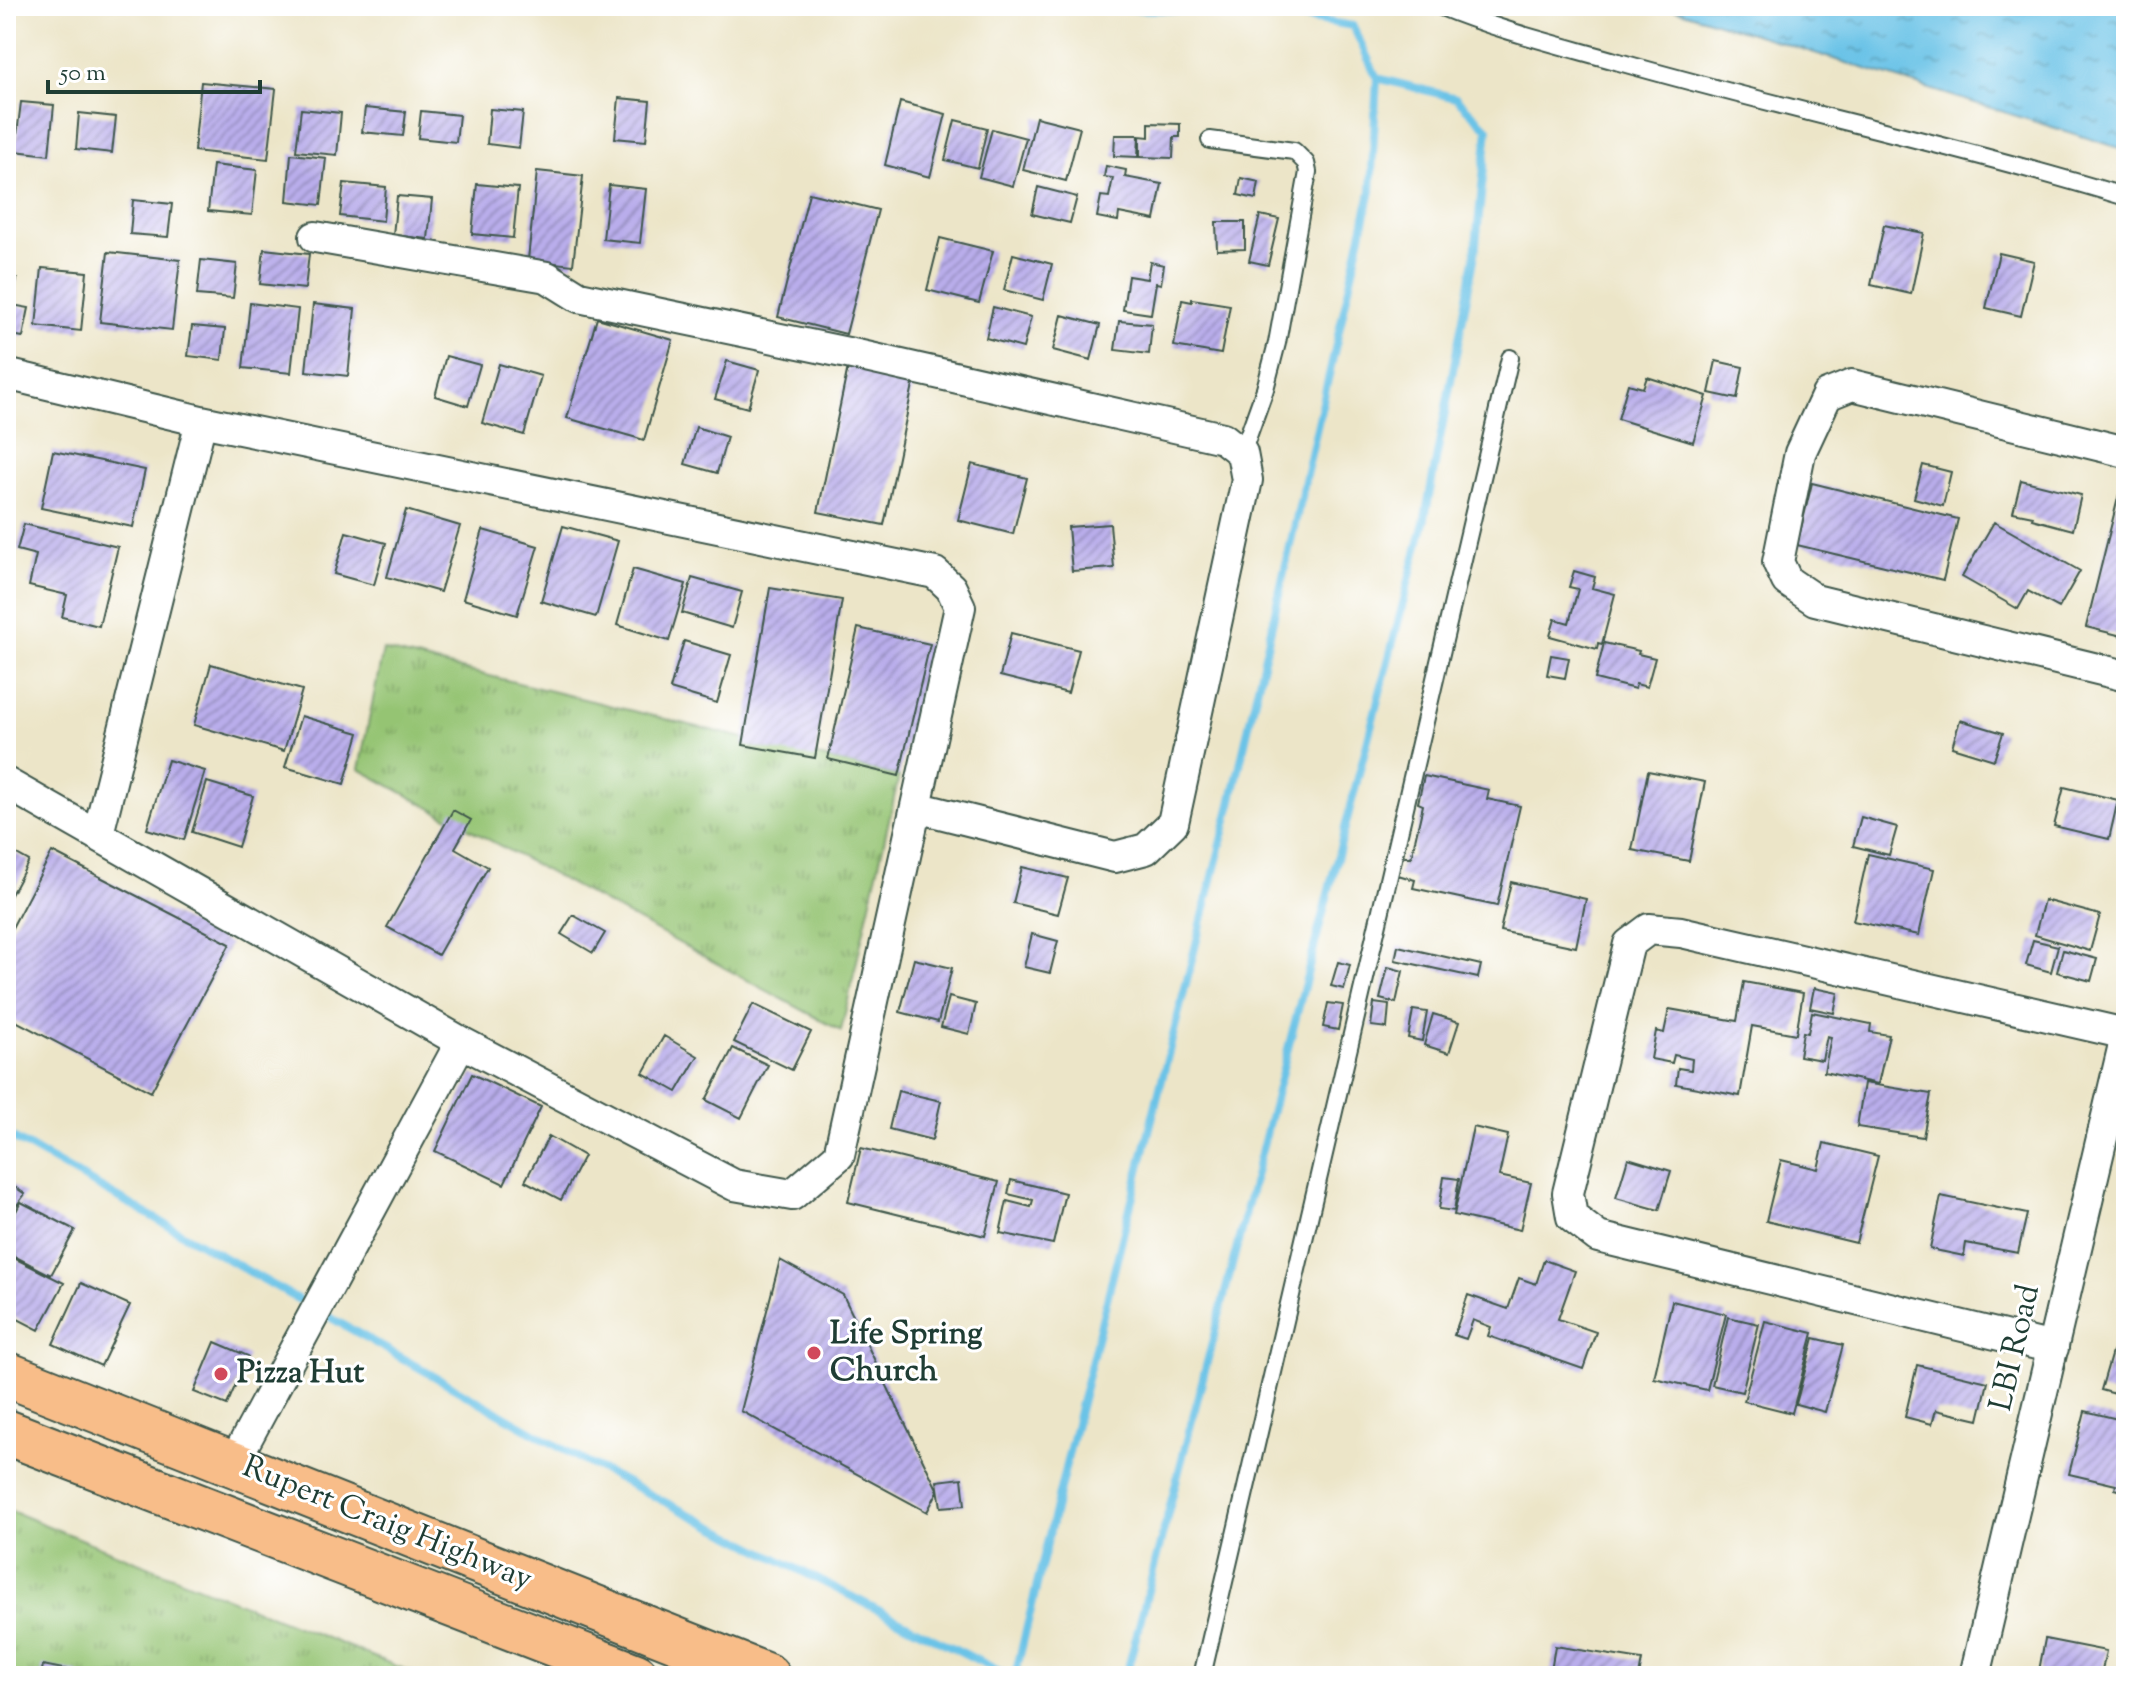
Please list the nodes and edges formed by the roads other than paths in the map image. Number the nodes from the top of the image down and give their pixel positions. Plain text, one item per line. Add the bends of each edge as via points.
1 (1439, 6) edge
2 (1210, 140) dead end
3 (2126, 197) edge
4 (315, 237) dead end
5 (1510, 358) dead end
6 (6, 374) edge
7 (201, 421) junction
8 (2126, 452) edge
9 (1242, 453) junction
10 (2126, 676) edge
11 (6, 783) edge
12 (916, 807) junction
13 (98, 834) junction
14 (2126, 1035) edge
15 (461, 1042) junction
16 (2053, 1348) junction
17 (6, 1374) edge
18 (6, 1432) edge
19 (234, 1462) junction
20 (636, 1676) edge
21 (767, 1676) edge
22 (1202, 1676) edge
23 (1975, 1676) edge

1 - 3 lane via 1674,77 2015,163
2 - 9 lane via 1294,151 1308,172 1277,343
4 - 9 street via 547,277 579,297 1223,438
5 - 22 lane
6 - 7 street
7 - 12 street via 935,573 951,588 960,607
7 - 13 street
8 - 10 street via 1852,385 1827,395 1800,453 1778,562 1787,581 1815,600
9 - 12 street via 1247,480 1173,823 1146,849 1115,857
11 - 13 street
12 - 15 street via 839,1155 792,1195 734,1185
13 - 15 street
14 - 16 street, LBI Road
14 - 16 street via 1681,932 1649,929 1629,944 1568,1193 1572,1217 1598,1237
15 - 19 street
16 - 23 street, LBI Road
17 - 19 main road, Rupert Craig Highway
18 - 20 main road, Rupert Craig Highway
19 - 21 main road, Rupert Craig Highway

